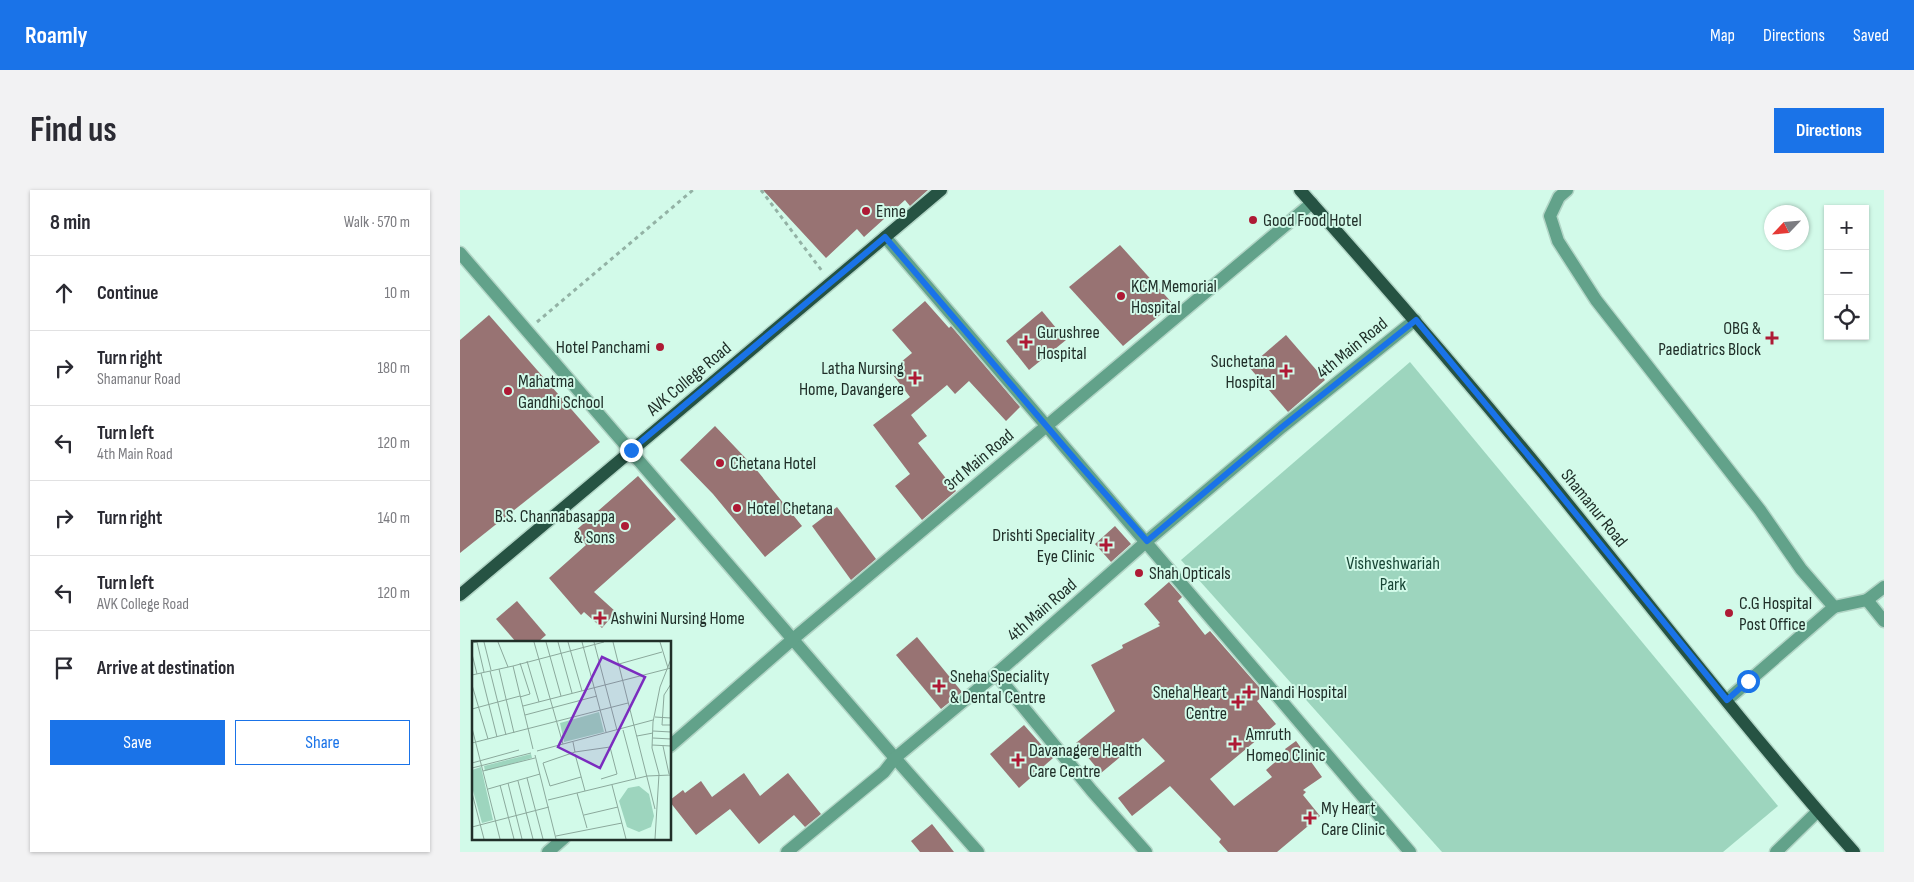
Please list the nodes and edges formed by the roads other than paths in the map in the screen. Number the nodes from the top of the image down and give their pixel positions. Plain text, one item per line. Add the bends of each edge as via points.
1 (941, 190) edge
2 (1300, 190) edge
3 (1567, 190) edge
4 (1312, 203) junction
5 (885, 237) junction
6 (460, 252) edge
7 (1416, 320) junction
8 (1047, 425) junction
9 (631, 450) junction
10 (1147, 541) junction
11 (1884, 587) edge
12 (460, 594) edge
13 (1867, 600) junction
14 (1834, 607) junction
15 (1884, 621) edge
16 (793, 639) junction
17 (996, 674) junction
18 (1727, 700) junction
19 (671, 745) edge
20 (895, 758) junction
21 (1818, 811) junction
22 (562, 840) edge
23 (548, 852) edge
24 (787, 852) edge
25 (978, 852) edge
26 (1146, 852) edge
27 (1410, 852) edge
28 (1776, 852) edge
29 (1854, 852) edge

1 - 5 main road, AVK College Road
2 - 4 main road, Shamanur Road
3 - 14 street via 1559,197 1550,216 1558,241 1574,266 1624,338 1748,494 1801,569
4 - 7 main road, Shamanur Road
4 - 8 street, 3rd Main Road
5 - 8 street
5 - 9 main road, AVK College Road
6 - 9 street
7 - 10 street, 4th Main Road
7 - 18 main road, Shamanur Road
8 - 10 street
8 - 16 street, 3rd Main Road
9 - 12 main road, AVK College Road
9 - 16 street
10 - 17 street, 4th Main Road
10 - 27 street
11 - 13 street
13 - 14 street
13 - 15 street
14 - 18 street
16 - 19 street, 3rd Main Road
16 - 20 street
17 - 20 street, 4th Main Road
17 - 26 street
18 - 21 main road, Shamanur Road
20 - 24 street, 4th Main Road via 884,772
20 - 25 street
21 - 28 street
21 - 29 main road, Shamanur Road
22 - 23 street

